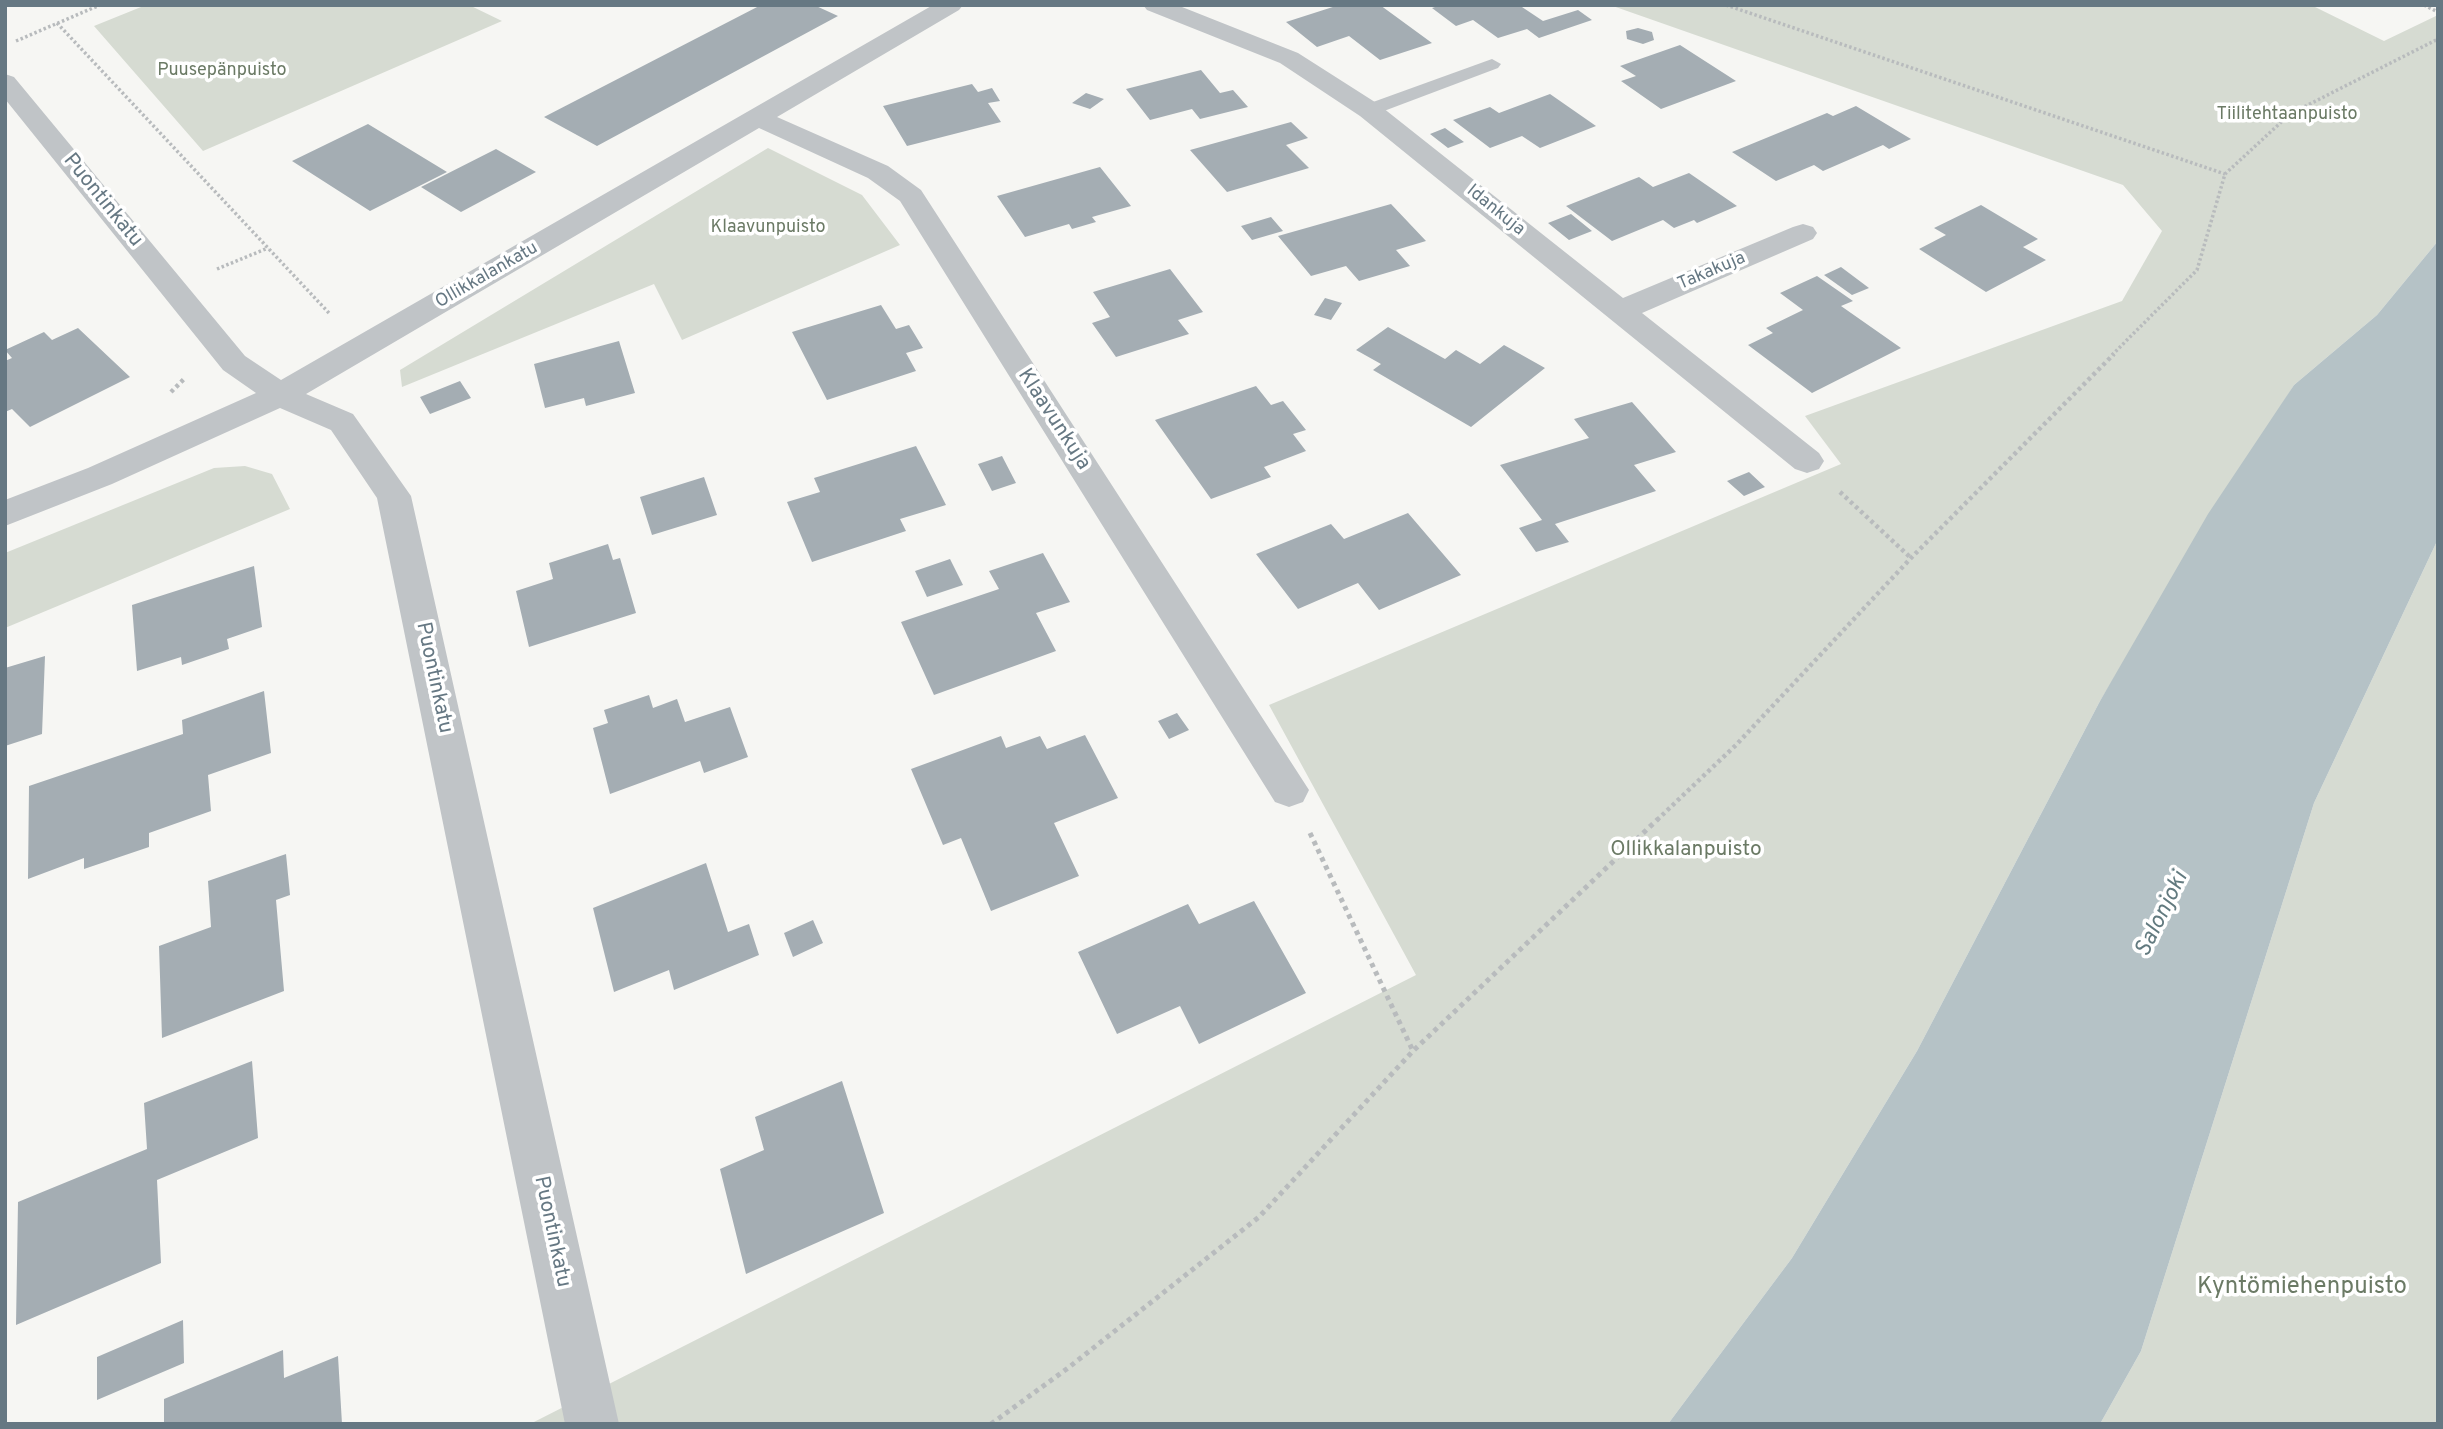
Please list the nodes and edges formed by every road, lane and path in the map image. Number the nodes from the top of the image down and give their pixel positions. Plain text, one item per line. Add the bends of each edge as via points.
1 (100, 5) edge
2 (1155, 5) edge
3 (1726, 5) edge
4 (2341, 5) edge
5 (2352, 5) edge
6 (2424, 5) edge
7 (934, 8) edge
8 (2438, 12) edge
9 (57, 23) junction
10 (2438, 39) edge
11 (16, 41) dead end
12 (1492, 64) dead end
13 (5, 82) edge
14 (1369, 110) junction
15 (758, 118) junction
16 (2225, 174) junction
17 (1803, 233) dead end
18 (268, 248) junction
19 (213, 262) dead end
20 (1620, 311) junction
21 (335, 319) dead end
22 (280, 395) junction
23 (1807, 461) joint
24 (5, 514) edge
25 (1911, 558) junction
26 (1289, 790) joint
27 (1413, 1051) junction
28 (592, 1424) edge
29 (990, 1424) edge

1 - 9 path
2 - 14 street, Idankuja via 1289,58
3 - 16 path
4 - 5 path
6 - 8 path
7 - 15 street, Ollikkalankatu
9 - 11 path
9 - 18 path
10 - 16 path via 2290,114
12 - 14 lane
13 - 22 street, Puontinkatu via 234,363
14 - 20 street, Idankuja
15 - 22 street, Ollikkalankatu
15 - 26 street, Klaavunkuja via 878,172 911,196
16 - 25 path via 2197,270
17 - 20 street, Takakuja
18 - 19 path via 217,269
18 - 21 path
20 - 23 street, Idankuja
22 - 24 street, Ollikkalankatu via 100,477
22 - 28 street, Puontinkatu via 342,422 394,496
23 - 25 path
25 - 27 path via 1736,745
26 - 27 path
27 - 29 path via 1259,1217

